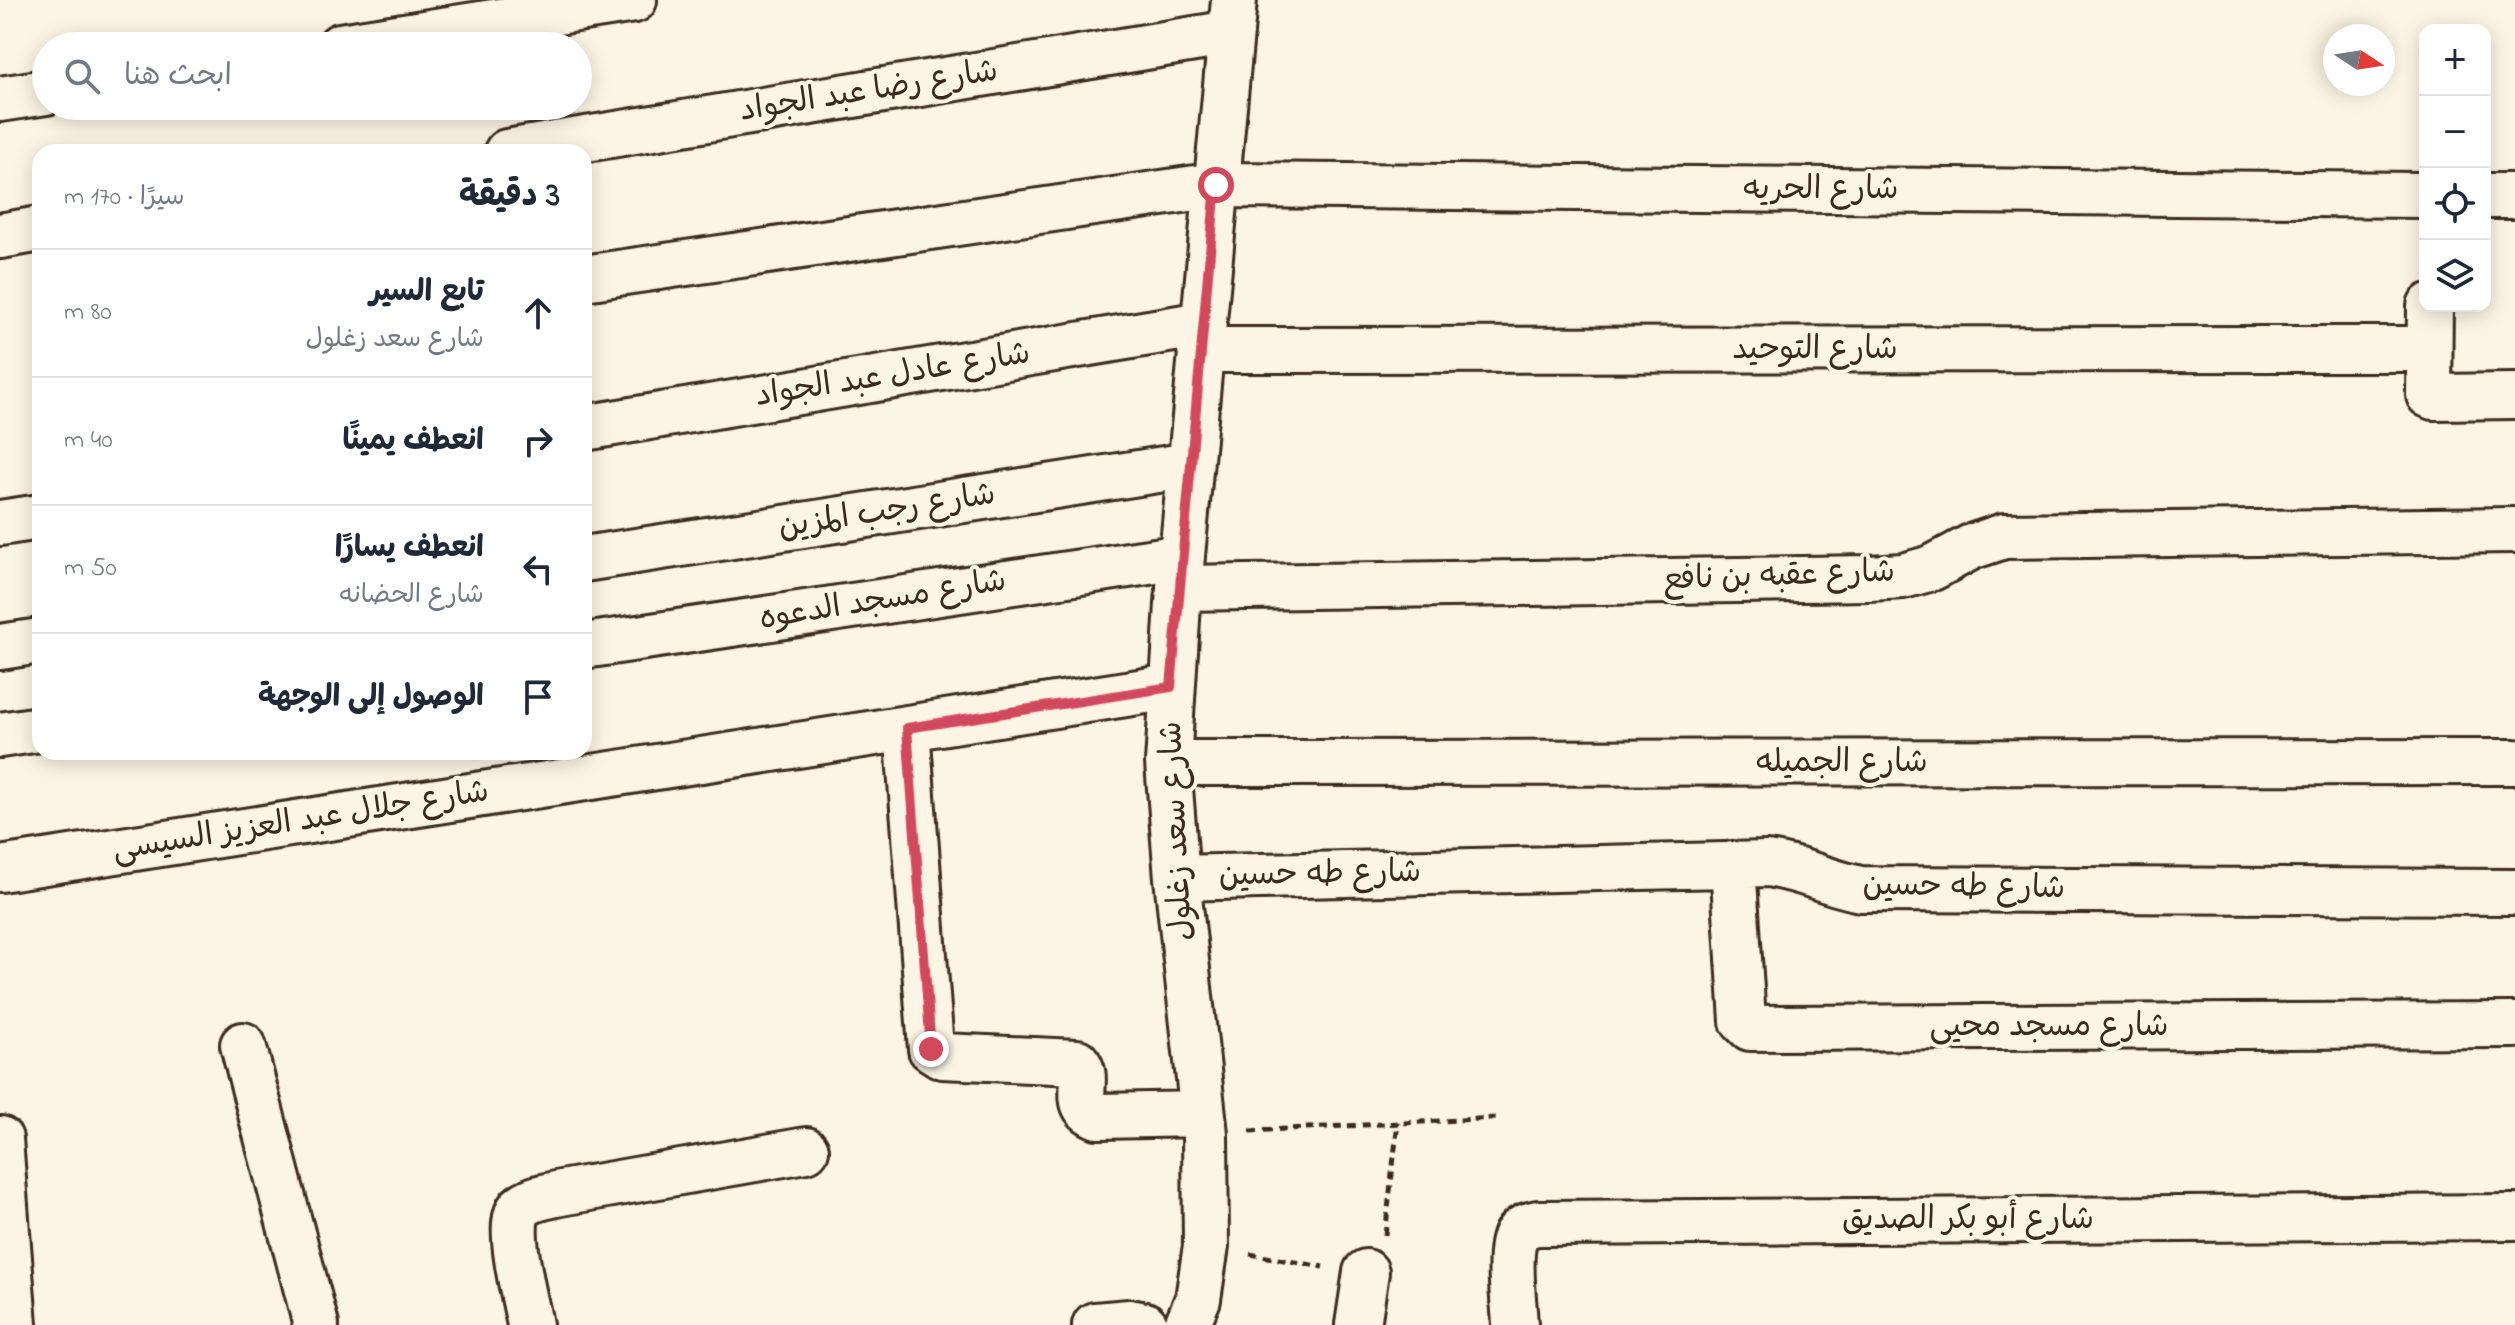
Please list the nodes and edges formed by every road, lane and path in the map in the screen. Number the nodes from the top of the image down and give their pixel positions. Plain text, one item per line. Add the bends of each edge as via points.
1 (634, 0) edge
2 (1233, 16) edge
3 (429, 32) edge
4 (32, 94) edge
5 (0, 99) edge
6 (550, 144) edge
7 (1216, 185) junction
8 (2419, 195) edge
9 (2491, 196) edge
10 (2515, 196) edge
11 (32, 230) edge
12 (0, 236) edge
13 (592, 277) edge
14 (2430, 312) edge
15 (1202, 337) junction
16 (2429, 349) junction
17 (2515, 396) edge
18 (592, 427) edge
19 (1190, 465) junction
20 (32, 518) edge
21 (0, 523) edge
22 (2515, 530) edge
23 (592, 558) edge
24 (1180, 572) junction
25 (32, 642) edge
26 (592, 645) edge
27 (0, 647) edge
28 (1171, 687) junction
29 (907, 728) junction
30 (32, 730) edge
31 (0, 735) edge
32 (2515, 762) edge
33 (1168, 763) junction
34 (1733, 864) junction
35 (0, 869) edge
36 (1177, 878) junction
37 (2515, 892) edge
38 (2515, 1025) edge
39 (243, 1045) dead end
40 (1496, 1118) dead end
41 (1398, 1122) junction
42 (1204, 1124) junction
43 (0, 1139) edge
44 (806, 1150) dead end
45 (2515, 1217) edge
46 (1206, 1246) junction
47 (1366, 1272) junction
48 (14, 1325) edge
49 (316, 1325) edge
50 (530, 1325) edge
51 (1095, 1325) edge
52 (1145, 1325) edge
53 (1187, 1325) edge
54 (1358, 1325) edge
55 (1515, 1325) edge

1 - 3 street
2 - 6 street, شارع رضا عبد الجواد
2 - 7 street, شارع سعد زغلول
4 - 5 street
7 - 8 street, شارع الحريه
7 - 13 street
7 - 15 street, شارع سعد زغلول
9 - 10 street
11 - 12 street
14 - 16 street
15 - 16 street, شارع التوحيد
15 - 18 street, شارع عادل عبد الجواد
15 - 19 street, شارع سعد زغلول
16 - 17 street via 2429,395
19 - 23 street, شارع رجب المزين
19 - 24 street, شارع سعد زغلول
20 - 21 street
22 - 24 street, شارع عقبه بن نافع via 2004,536 1932,568 1869,578
24 - 26 street, شارع مسجد الدعوه
24 - 28 street, شارع سعد زغلول
25 - 27 street
28 - 29 street, شارع جلال عبد العزيز السيسى
28 - 33 street, شارع سعد زغلول
29 - 35 street, شارع جلال عبد العزيز السيسى
29 - 42 street via 931,1049 942,1056 1077,1062 1089,1113
30 - 31 street
32 - 33 street, شارع الجميله
33 - 36 street, شارع سعد زغلول
34 - 36 street, شارع طه حسين
34 - 37 street, شارع طه حسين via 1788,867 1861,889
34 - 38 street, شارع مسجد محيى via 1743,1021 1750,1028
36 - 42 street, شارع سعد زغلول
39 - 49 street
40 - 41 path
41 - 42 path
41 - 47 path via 1382,1259
42 - 46 street, شارع سعد زغلول
43 - 48 street
44 - 50 street via 561,1193 521,1208 515,1241
45 - 55 street, شارع أبو بكر الصديق via 1538,1223 1525,1226 1513,1247
46 - 47 path
46 - 53 street, شارع سعد زغلول via 1198,1299
47 - 54 street
51 - 52 street

